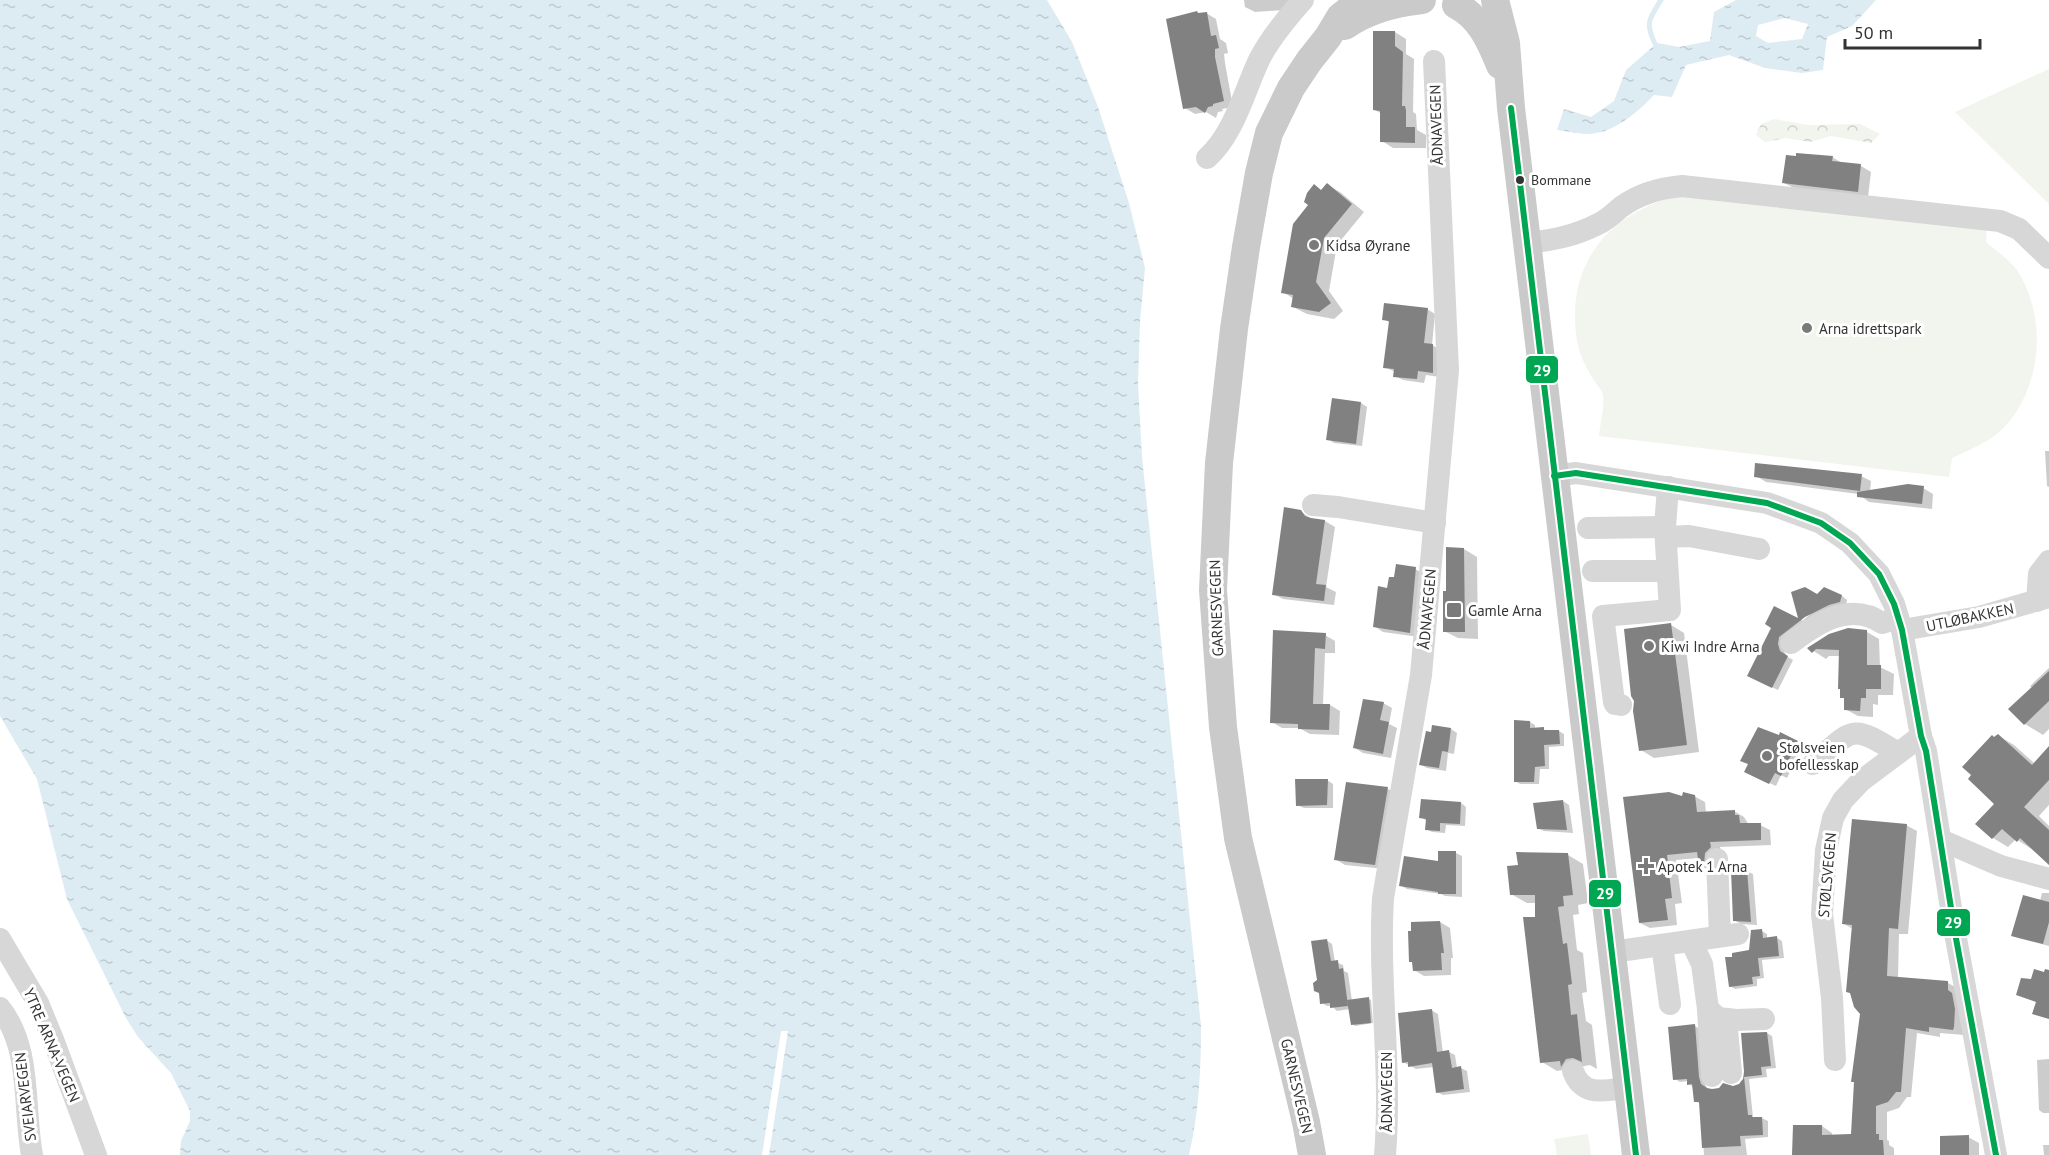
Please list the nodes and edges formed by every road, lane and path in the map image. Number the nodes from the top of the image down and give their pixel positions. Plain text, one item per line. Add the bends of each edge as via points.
1 (1303, 0) edge
2 (1422, 0) edge
3 (1495, 0) edge
4 (1457, 2) edge
5 (1344, 14) edge
6 (1434, 61) dead end
7 (1508, 82) junction
8 (1207, 158) dead end
9 (1527, 243) junction
10 (2049, 258) edge
11 (1554, 476) junction
12 (1668, 487) junction
13 (1313, 505) dead end
14 (1435, 523) junction
15 (1588, 528) dead end
16 (1665, 532) junction
17 (1759, 549) dead end
18 (2049, 561) edge
19 (1593, 571) dead end
20 (1668, 571) junction
21 (2043, 599) edge
22 (1900, 624) junction
23 (1791, 643) dead end
24 (1621, 705) dead end
25 (1921, 736) junction
26 (1898, 753) junction
27 (1813, 764) dead end
28 (1941, 840) junction
29 (1717, 859) dead end
30 (2048, 877) edge
31 (0, 939) edge
32 (1691, 941) junction
33 (1662, 945) junction
34 (1612, 952) junction
35 (1670, 1004) dead end
36 (0, 1008) edge
37 (1717, 1014) junction
38 (1764, 1019) dead end
39 (1835, 1060) dead end
40 (1573, 1071) dead end
41 (1722, 1075) dead end
42 (1628, 1088) junction
43 (32, 1155) edge
44 (96, 1155) edge
45 (1312, 1155) edge
46 (1385, 1155) edge
47 (1636, 1155) edge
48 (1996, 1155) edge

1 - 8 street via 1269,43 1227,132 1217,150
2 - 5 main road, GARNESVEGEN
3 - 7 main road via 1506,44
4 - 7 main road via 1485,33
5 - 45 main road, GARNESVEGEN via 1291,88 1269,133 1259,173 1234,329 1220,452 1213,590 1223,726 1238,838
6 - 14 street, ÅDNAVEGEN via 1448,370
7 - 9 main road
9 - 10 street via 1582,232 1632,200 1656,190 1682,186 2000,221 2019,229
9 - 11 main road
11 - 12 street via 1576,473
11 - 34 main road
12 - 16 street
12 - 22 street via 1767,502 1821,523 1850,543 1879,574
13 - 14 street
14 - 46 street, ÅDNAVEGEN via 1421,675 1383,898 1388,1098
15 - 16 street
16 - 17 street
16 - 20 street
18 - 21 street, UTLØBAKKEN via 2039,574
19 - 20 street
20 - 24 street via 1670,610 1604,616 1614,702
21 - 22 street, UTLØBAKKEN via 1979,617
22 - 23 street, UTLØBAKKEN via 1842,614 1819,622
22 - 25 street
25 - 26 street, STØLSVEGEN
25 - 28 street
26 - 27 street via 1859,732 1845,736
26 - 39 street, STØLSVEGEN via 1861,781 1843,801 1833,818 1828,839 1822,914
28 - 30 street via 1994,863
28 - 48 street
29 - 32 street via 1729,935
31 - 44 street, YTRE ARNA-VEGEN via 42,1013
32 - 33 street
32 - 37 street
33 - 34 street
33 - 35 street
34 - 42 main road
36 - 43 street, SVEIARVEGEN via 16,1035 21,1054
37 - 38 street
37 - 41 street
40 - 42 street via 1576,1081 1586,1089
42 - 47 main road

